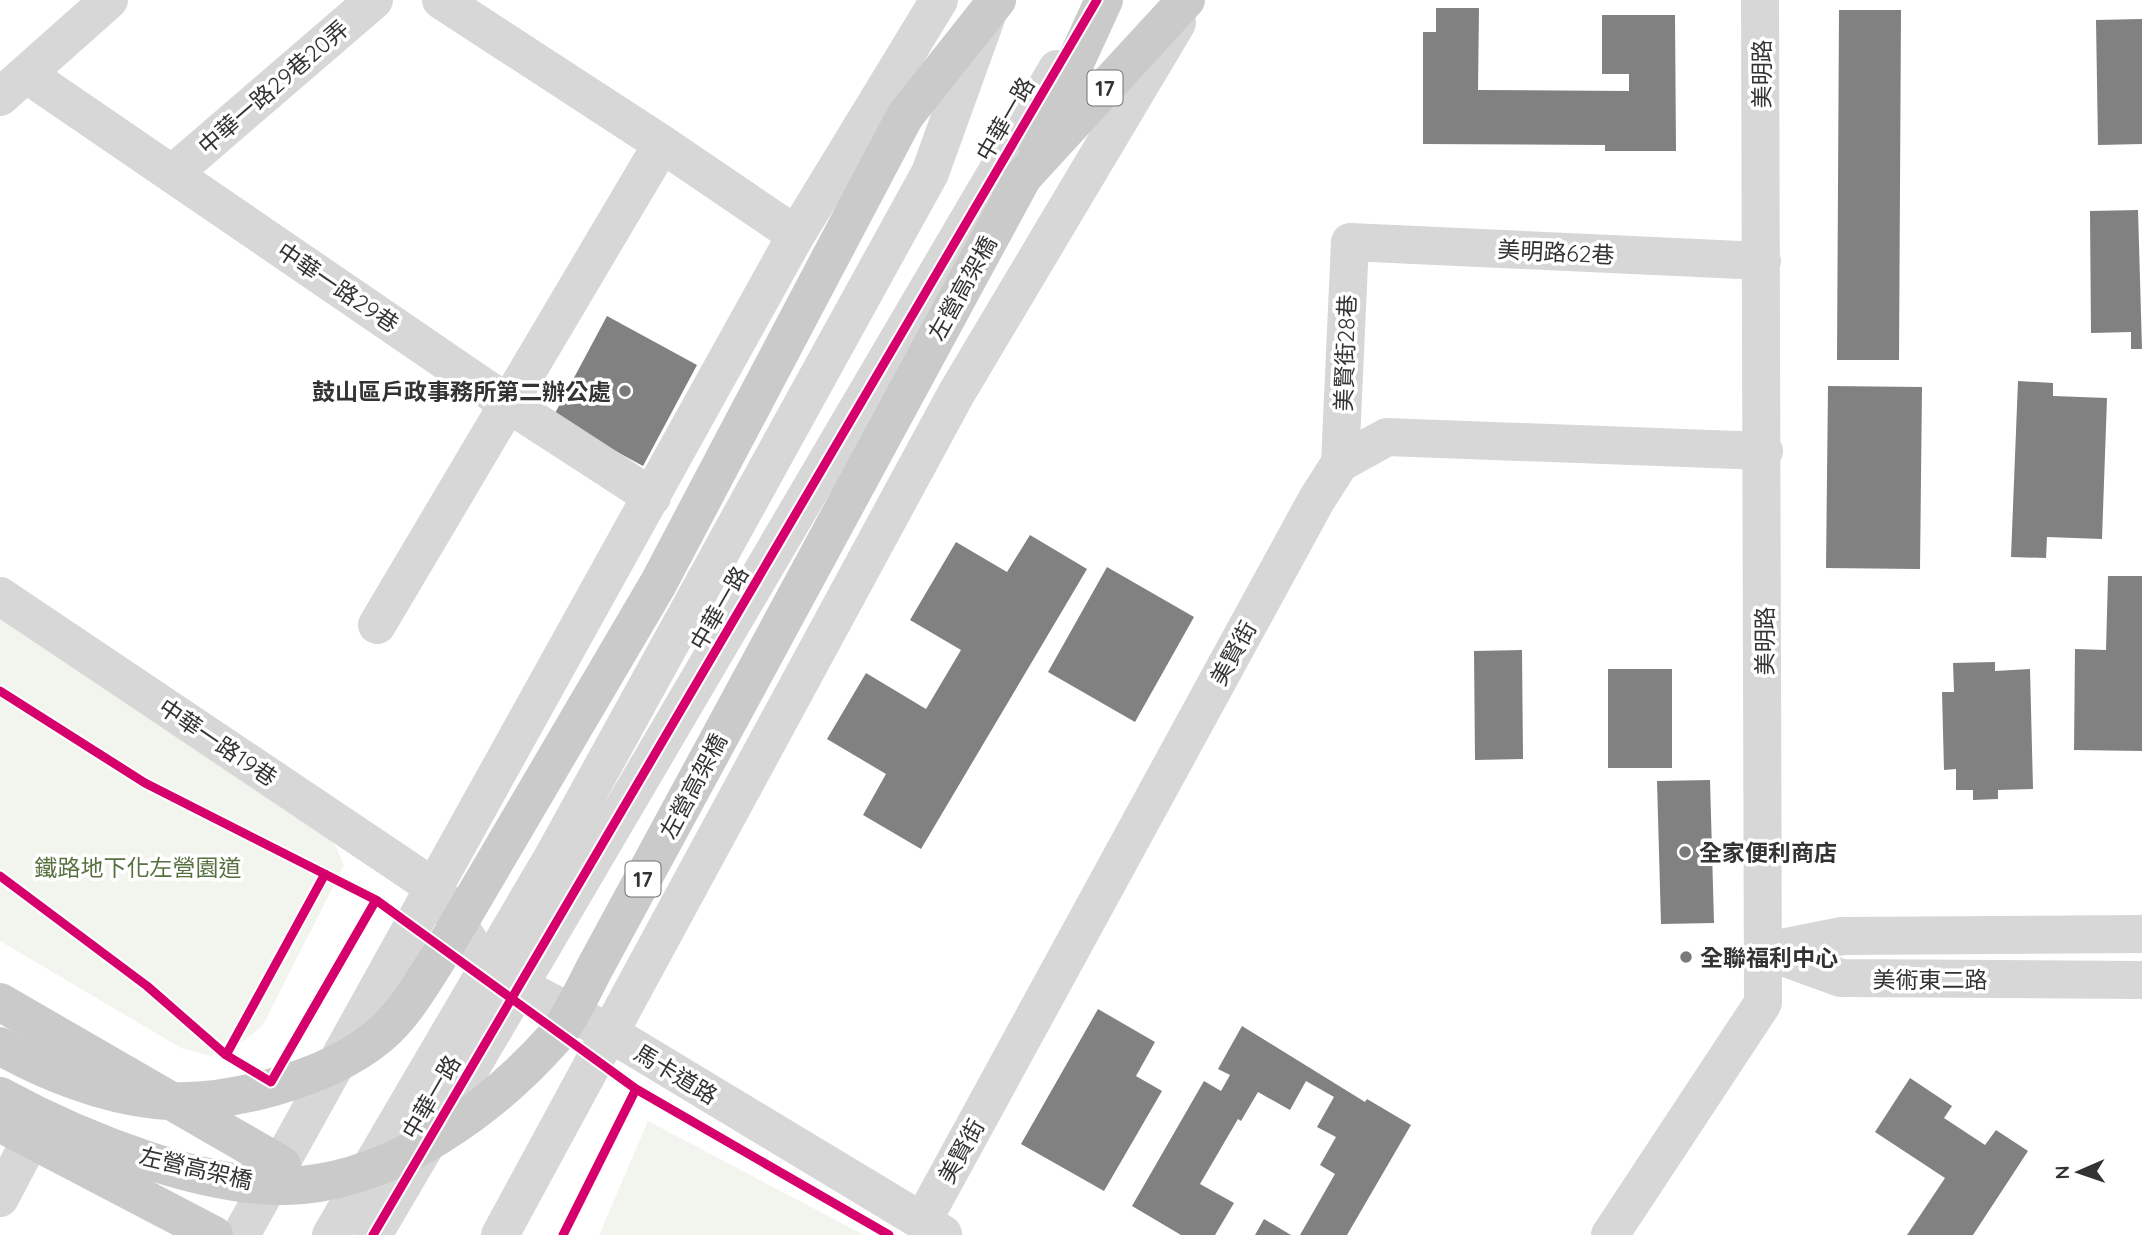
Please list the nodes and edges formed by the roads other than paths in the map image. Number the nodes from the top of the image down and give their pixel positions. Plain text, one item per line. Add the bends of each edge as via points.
1 (109, 0) edge
2 (374, 0) edge
3 (440, 0) edge
4 (939, 0) edge
5 (1097, 0) edge
6 (1104, 0) edge
7 (1188, 0) edge
8 (1760, 0) edge
9 (992, 4) edge
10 (13, 85) edge
11 (662, 144) junction
12 (172, 174) junction
13 (1023, 177) junction
14 (796, 235) junction
15 (1350, 242) joint
16 (1762, 261) junction
17 (507, 403) junction
18 (1764, 451) junction
19 (1340, 464) junction
20 (652, 497) junction
21 (0, 596) edge
22 (377, 625) dead end
23 (435, 888) junction
24 (2142, 934) edge
25 (1766, 951) junction
26 (503, 977) junction
27 (2142, 980) edge
28 (0, 1002) edge
29 (608, 1032) junction
30 (0, 1046) edge
31 (0, 1096) edge
32 (16, 1131) edge
33 (282, 1164) junction
34 (4, 1183) edge
35 (933, 1229) edge
36 (350, 1231) edge
37 (214, 1235) edge
38 (241, 1235) edge
39 (500, 1235) edge
40 (1610, 1235) edge

1 - 10 street
2 - 12 street, 中華一路29巷20弄
3 - 11 street
4 - 14 street
5 - 26 street, 中華一路
6 - 13 main road, 中華一路 / 17
7 - 13 main road, 中華一路 / 17
7 - 29 street, 中華一路 via 956,394
8 - 16 street, 美明路
9 - 26 street, 中華一路 via 930,173 555,853
9 - 30 main road, 中華一路, bridge via 905,116 658,584 440,955 412,999 379,1036 332,1065 281,1084 196,1101 156,1100 108,1090
10 - 12 street, 中華一路29巷
11 - 14 street
11 - 17 street
12 - 17 street, 中華一路29巷
13 - 31 main road, 左營高架橋 / 17, bridge via 599,960 555,1037 512,1078 456,1125 388,1162 345,1178 300,1185 246,1183 193,1172 106,1145
14 - 20 street
15 - 16 street, 美明路62巷
15 - 19 street, 美賢街28巷
16 - 18 street, 美明路
17 - 20 street, 中華一路29巷
17 - 22 street
18 - 19 street, 美賢街 via 1387,437
18 - 25 street, 美明路
19 - 35 street, 美賢街 via 1317,499
20 - 23 street
21 - 23 street, 中華一路19巷
23 - 26 street, 馬卡道路
23 - 33 street
24 - 25 street, 美術東二路 via 1842,936
25 - 27 street, 美術東二路 via 1842,978
25 - 40 street, 美明路 via 1763,1003
26 - 29 street, 馬卡道路
26 - 36 street, 中華一路
28 - 33 main road
29 - 35 street, 馬卡道路
29 - 39 street, 中華一路
32 - 34 street
32 - 37 main road
33 - 36 street
33 - 38 street

